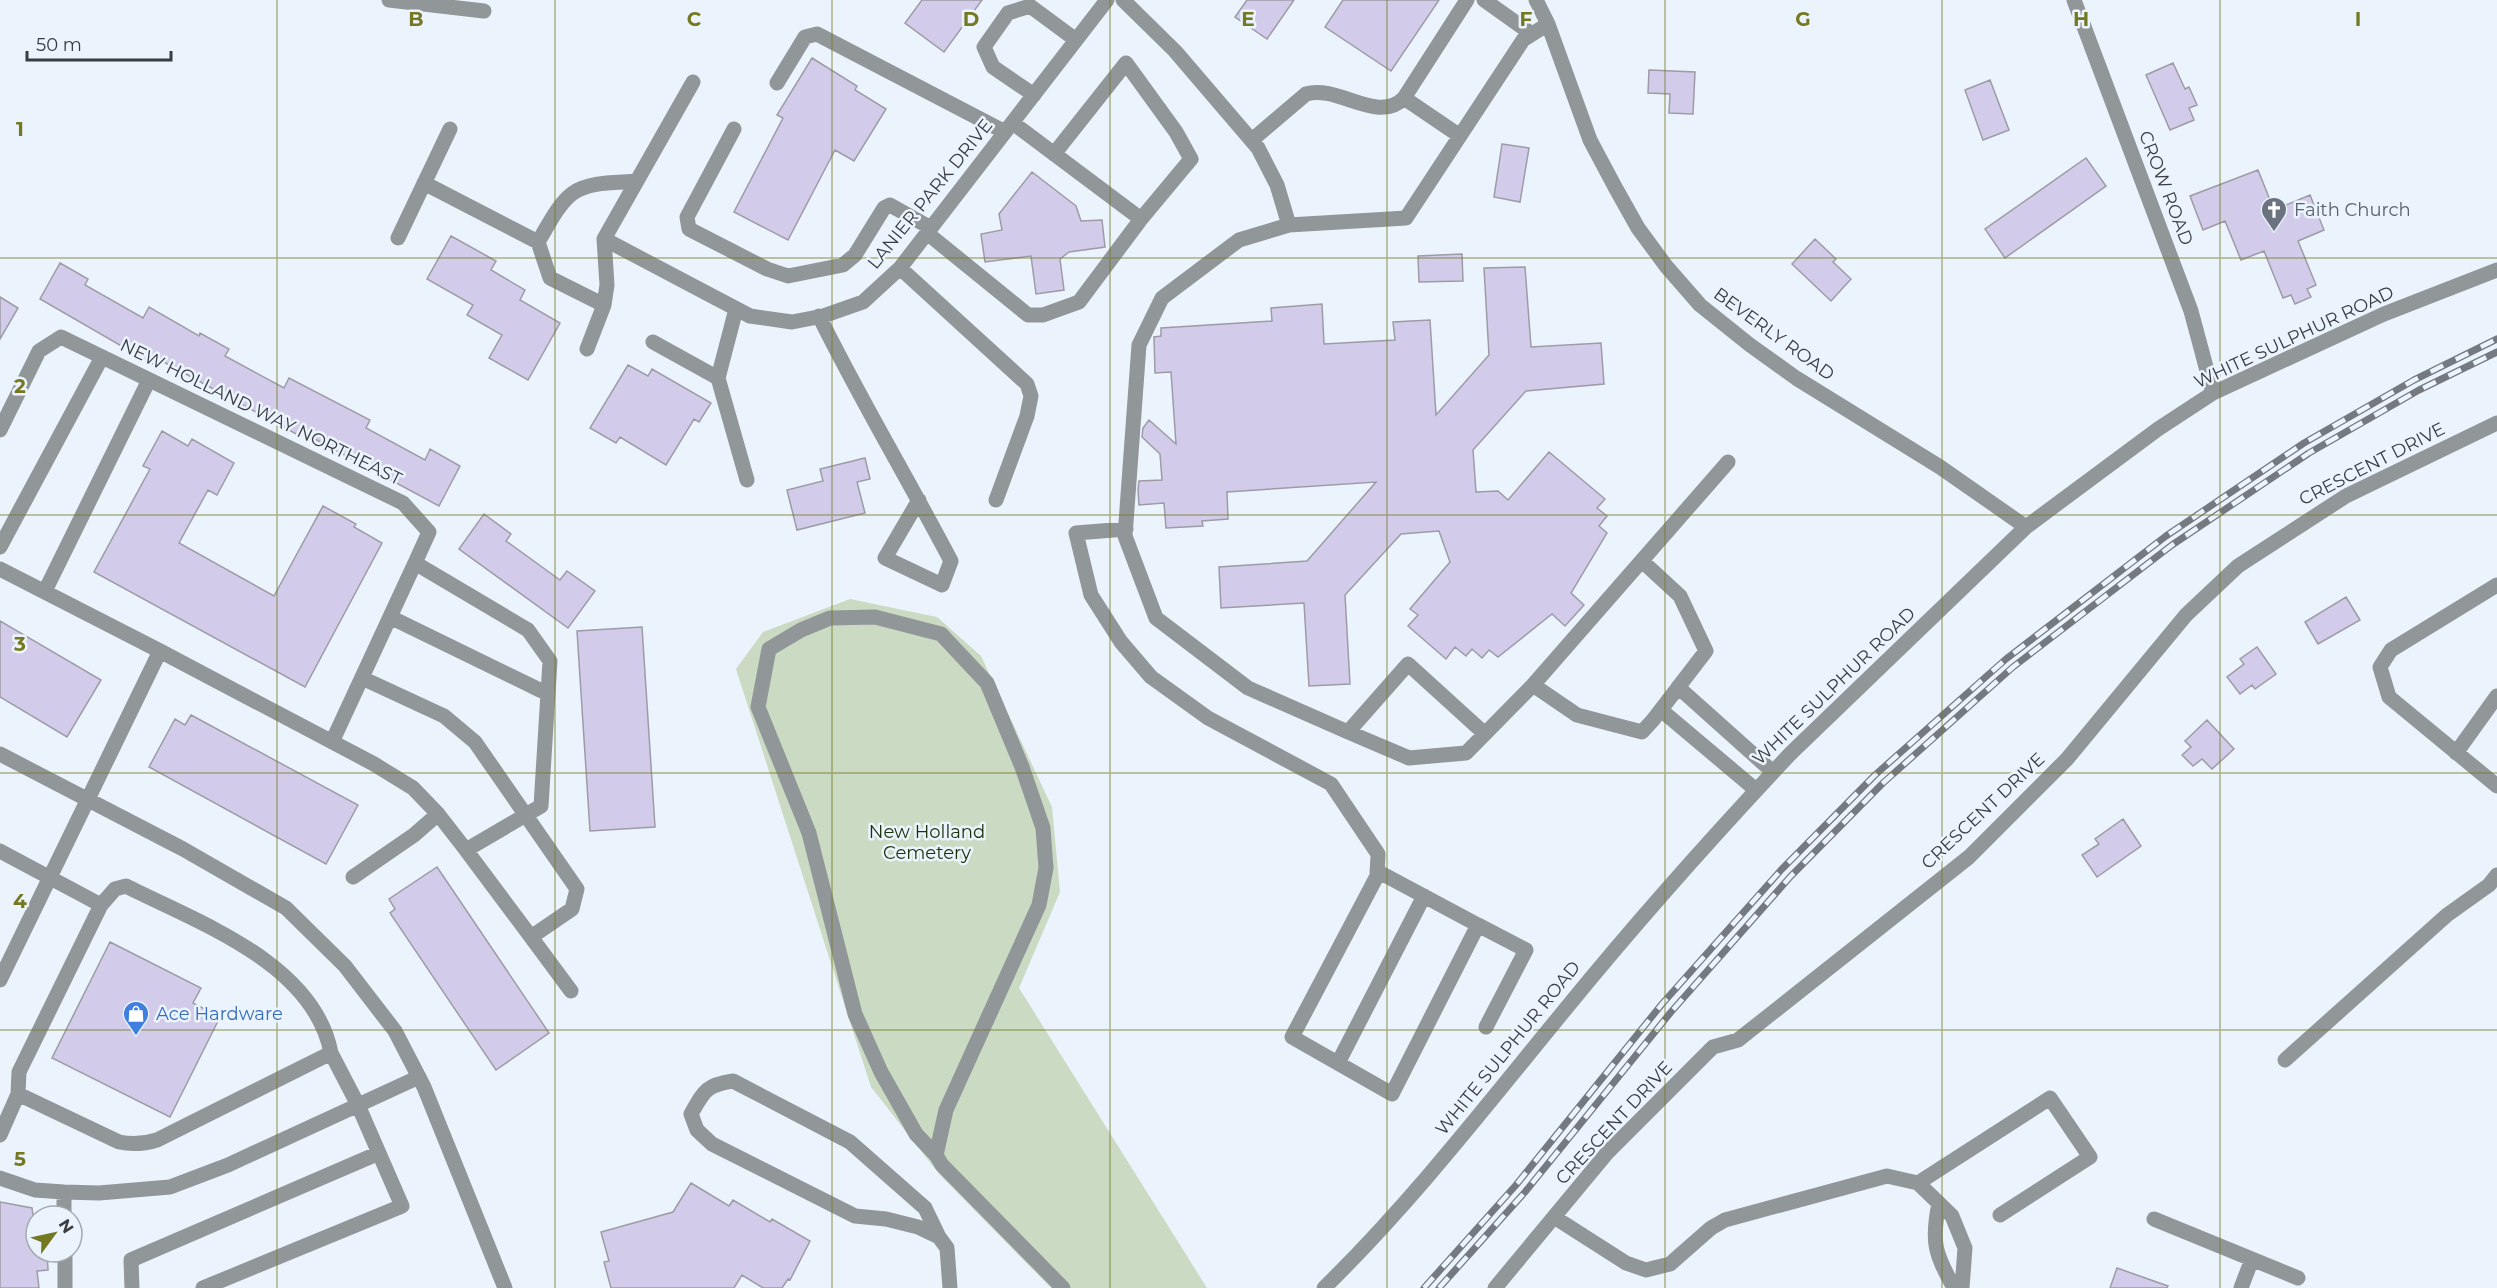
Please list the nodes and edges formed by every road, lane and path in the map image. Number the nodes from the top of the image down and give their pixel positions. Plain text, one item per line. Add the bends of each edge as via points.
1 (389, 0) edge
2 (1107, 0) edge
3 (1123, 0) edge
4 (1467, 0) edge
5 (1484, 0) edge
6 (1536, 0) edge
7 (2074, 0) edge
8 (484, 11) dead end
9 (1548, 24) junction
10 (1532, 34) junction
11 (1076, 40) junction
12 (693, 82) dead end
13 (777, 83) dead end
14 (1034, 95) junction
15 (1404, 98) junction
16 (1009, 127) junction
17 (450, 129) dead end
18 (734, 129) dead end
19 (1460, 136) junction
20 (1251, 141) junction
21 (1054, 154) junction
22 (637, 181) junction
23 (424, 183) junction
24 (1140, 219) junction
25 (1289, 225) junction
26 (929, 231) junction
27 (398, 238) dead end
28 (604, 239) junction
29 (538, 242) junction
30 (900, 268) junction
31 (2497, 270) edge
32 (603, 305) junction
33 (736, 309) junction
34 (819, 316) junction
35 (653, 342) dead end
36 (587, 349) dead end
37 (102, 357) junction
38 (718, 378) junction
39 (149, 380) junction
40 (2213, 393) junction
41 (2497, 423) edge
42 (0, 430) edge
43 (1728, 462) dead end
44 (747, 480) dead end
45 (919, 500) junction
46 (996, 500) dead end
47 (2026, 527) junction
48 (1126, 529) junction
49 (0, 547) edge
50 (1642, 561) junction
51 (415, 563) junction
52 (0, 569) edge
53 (2497, 585) edge
54 (45, 591) junction
55 (390, 617) junction
56 (160, 651) junction
57 (362, 678) junction
58 (1533, 685) junction
59 (1678, 687) junction
60 (548, 694) junction
61 (2497, 696) edge
62 (1661, 710) junction
63 (1348, 732) junction
64 (1485, 734) junction
65 (332, 742) junction
66 (2456, 753) junction
67 (0, 754) edge
68 (1773, 772) junction
69 (2497, 786) edge
70 (1756, 790) junction
71 (88, 800) junction
72 (438, 814) junction
73 (527, 814) junction
74 (466, 850) junction
75 (0, 851) edge
76 (1377, 871) junction
77 (2497, 874) edge
78 (353, 877) dead end
79 (50, 879) junction
80 (1424, 896) junction
81 (101, 905) junction
82 (1478, 925) junction
83 (531, 937) junction
84 (0, 980) edge
85 (571, 991) dead end
86 (1486, 1027) dead end
87 (331, 1053) junction
88 (2285, 1060) dead end
89 (1338, 1064) junction
90 (419, 1077) junction
91 (18, 1094) junction
92 (358, 1105) junction
93 (0, 1135) edge
94 (379, 1153) junction
95 (936, 1155) junction
96 (0, 1179) edge
97 (1918, 1183) junction
98 (64, 1191) junction
99 (1939, 1203) junction
100 (64, 1204) edge
101 (2000, 1215) dead end
102 (1554, 1217) junction
103 (2154, 1219) dead end
104 (939, 1237) junction
105 (2252, 1259) junction
106 (65, 1264) edge
107 (2298, 1278) dead end
108 (65, 1288) edge
109 (132, 1288) edge
110 (203, 1288) edge
111 (505, 1288) edge
112 (950, 1288) edge
113 (1063, 1288) edge
114 (1324, 1288) edge
115 (1495, 1288) edge
116 (1954, 1288) edge
117 (1962, 1288) edge
118 (2241, 1288) edge

1 - 8 street
2 - 11 street, LANIER PARK DRIVE
3 - 20 street via 1175,51
4 - 15 street
5 - 10 street
6 - 9 street, BEVERLY ROAD
7 - 40 street, CROW ROAD via 2191,310
9 - 10 street
9 - 47 street, BEVERLY ROAD via 1590,140 1615,187 1645,237 1700,305 1796,378 1940,467
10 - 19 street via 1523,40
11 - 14 street, LANIER PARK DRIVE
11 - 14 street via 1030,6 1008,13 984,47 993,67
12 - 22 street
13 - 16 street via 805,38 817,34
14 - 16 street, LANIER PARK DRIVE
15 - 19 street
15 - 20 street via 1393,107 1377,107 1317,90 1306,94
16 - 21 street
16 - 26 street, LANIER PARK DRIVE
17 - 23 street
18 - 26 street via 687,217 689,229 766,269 788,276 843,265 855,255 884,208 890,205
19 - 25 street via 1406,218
20 - 25 street via 1277,185
21 - 24 street
21 - 24 street via 1126,63 1191,159
22 - 28 street
22 - 29 street via 599,184 574,193 557,211
23 - 27 street
23 - 29 street
24 - 26 street via 1079,302 1043,315 1028,315
25 - 48 street via 1239,240 1162,298 1139,345
26 - 30 street, LANIER PARK DRIVE
28 - 32 street via 607,285
28 - 33 street, LANIER PARK DRIVE
29 - 32 street via 550,278
30 - 34 street, LANIER PARK DRIVE via 862,302
30 - 46 street via 1027,384 1031,396 1027,416
31 - 40 street, WHITE SULPHUR ROAD via 2384,314
32 - 36 street
33 - 34 street, LANIER PARK DRIVE via 750,316 792,322
33 - 38 street
34 - 45 street
35 - 38 street
37 - 39 street, NEW HOLLAND WAY NORTHEAST
37 - 42 street, NEW HOLLAND WAY NORTHEAST via 61,338 39,351
37 - 49 street
38 - 44 street
39 - 51 street, NEW HOLLAND WAY NORTHEAST via 403,503 429,532
39 - 54 street
40 - 47 street, WHITE SULPHUR ROAD
41 - 102 street, CRESCENT DRIVE via 2346,496 2238,566 2186,615 2067,759 1969,857 1738,1040 1713,1047 1607,1153
43 - 50 street
45 - 45 street via 951,561 942,585 885,558
47 - 68 street, WHITE SULPHUR ROAD
48 - 63 street via 1125,536 1156,618 1248,688
48 - 76 street via 1076,532 1091,595 1121,642 1151,677 1208,718 1331,784 1378,854
50 - 58 street
50 - 59 street via 1680,596 1706,651
51 - 55 street
51 - 60 street via 528,630 550,661
52 - 54 street
53 - 66 street via 2391,650 2380,667 2389,697
54 - 56 street
55 - 57 street
55 - 60 street
56 - 65 street
56 - 71 street
57 - 65 street
57 - 73 street via 444,716 475,742
58 - 62 street via 1577,715 1642,732
58 - 64 street
59 - 62 street
59 - 68 street
60 - 73 street via 541,806
61 - 66 street
62 - 70 street
63 - 64 street via 1409,758 1466,753
63 - 64 street via 1408,664
65 - 72 street via 413,788
66 - 69 street
67 - 71 street
68 - 70 street, WHITE SULPHUR ROAD
70 - 114 street, WHITE SULPHUR ROAD via 1600,966 1375,1238
71 - 79 street
71 - 90 street via 286,908 345,966 395,1031
72 - 74 street
72 - 78 street
73 - 74 street
73 - 83 street via 577,889 572,909
74 - 83 street
75 - 79 street
76 - 80 street
76 - 89 street via 1292,1037
77 - 88 street
79 - 81 street
79 - 84 street
80 - 82 street
80 - 89 street
81 - 87 street via 115,889 126,886 249,948 312,1004
81 - 91 street via 19,1072
82 - 86 street via 1526,950
82 - 89 street via 1392,1094
83 - 85 street
87 - 91 street via 144,1144 120,1142
87 - 92 street
90 - 92 street
90 - 111 street
91 - 93 street
92 - 94 street
92 - 98 street via 228,1165 170,1187 99,1193
94 - 109 street via 130,1260
94 - 110 street via 402,1206
95 - 95 street via 946,1110 1039,905 1046,868 1043,828 987,683 941,634 875,617 830,618 769,649 758,707 809,833 855,1014 910,1124
95 - 113 street via 942,1166
96 - 98 street via 35,1190
97 - 99 street
97 - 101 street via 2050,1098 2090,1157
97 - 102 street via 1887,1176 1725,1220 1670,1264 1646,1270 1626,1263
98 - 100 street
99 - 116 street via 1935,1233 1938,1258
99 - 117 street via 1952,1216 1965,1248
102 - 115 street, CRESCENT DRIVE
103 - 105 street
104 - 104 street via 918,1227 855,1216 712,1144 697,1130 691,1114 701,1096 714,1084 733,1081 850,1142 925,1208
104 - 112 street via 947,1248
105 - 107 street
105 - 118 street
106 - 108 street

